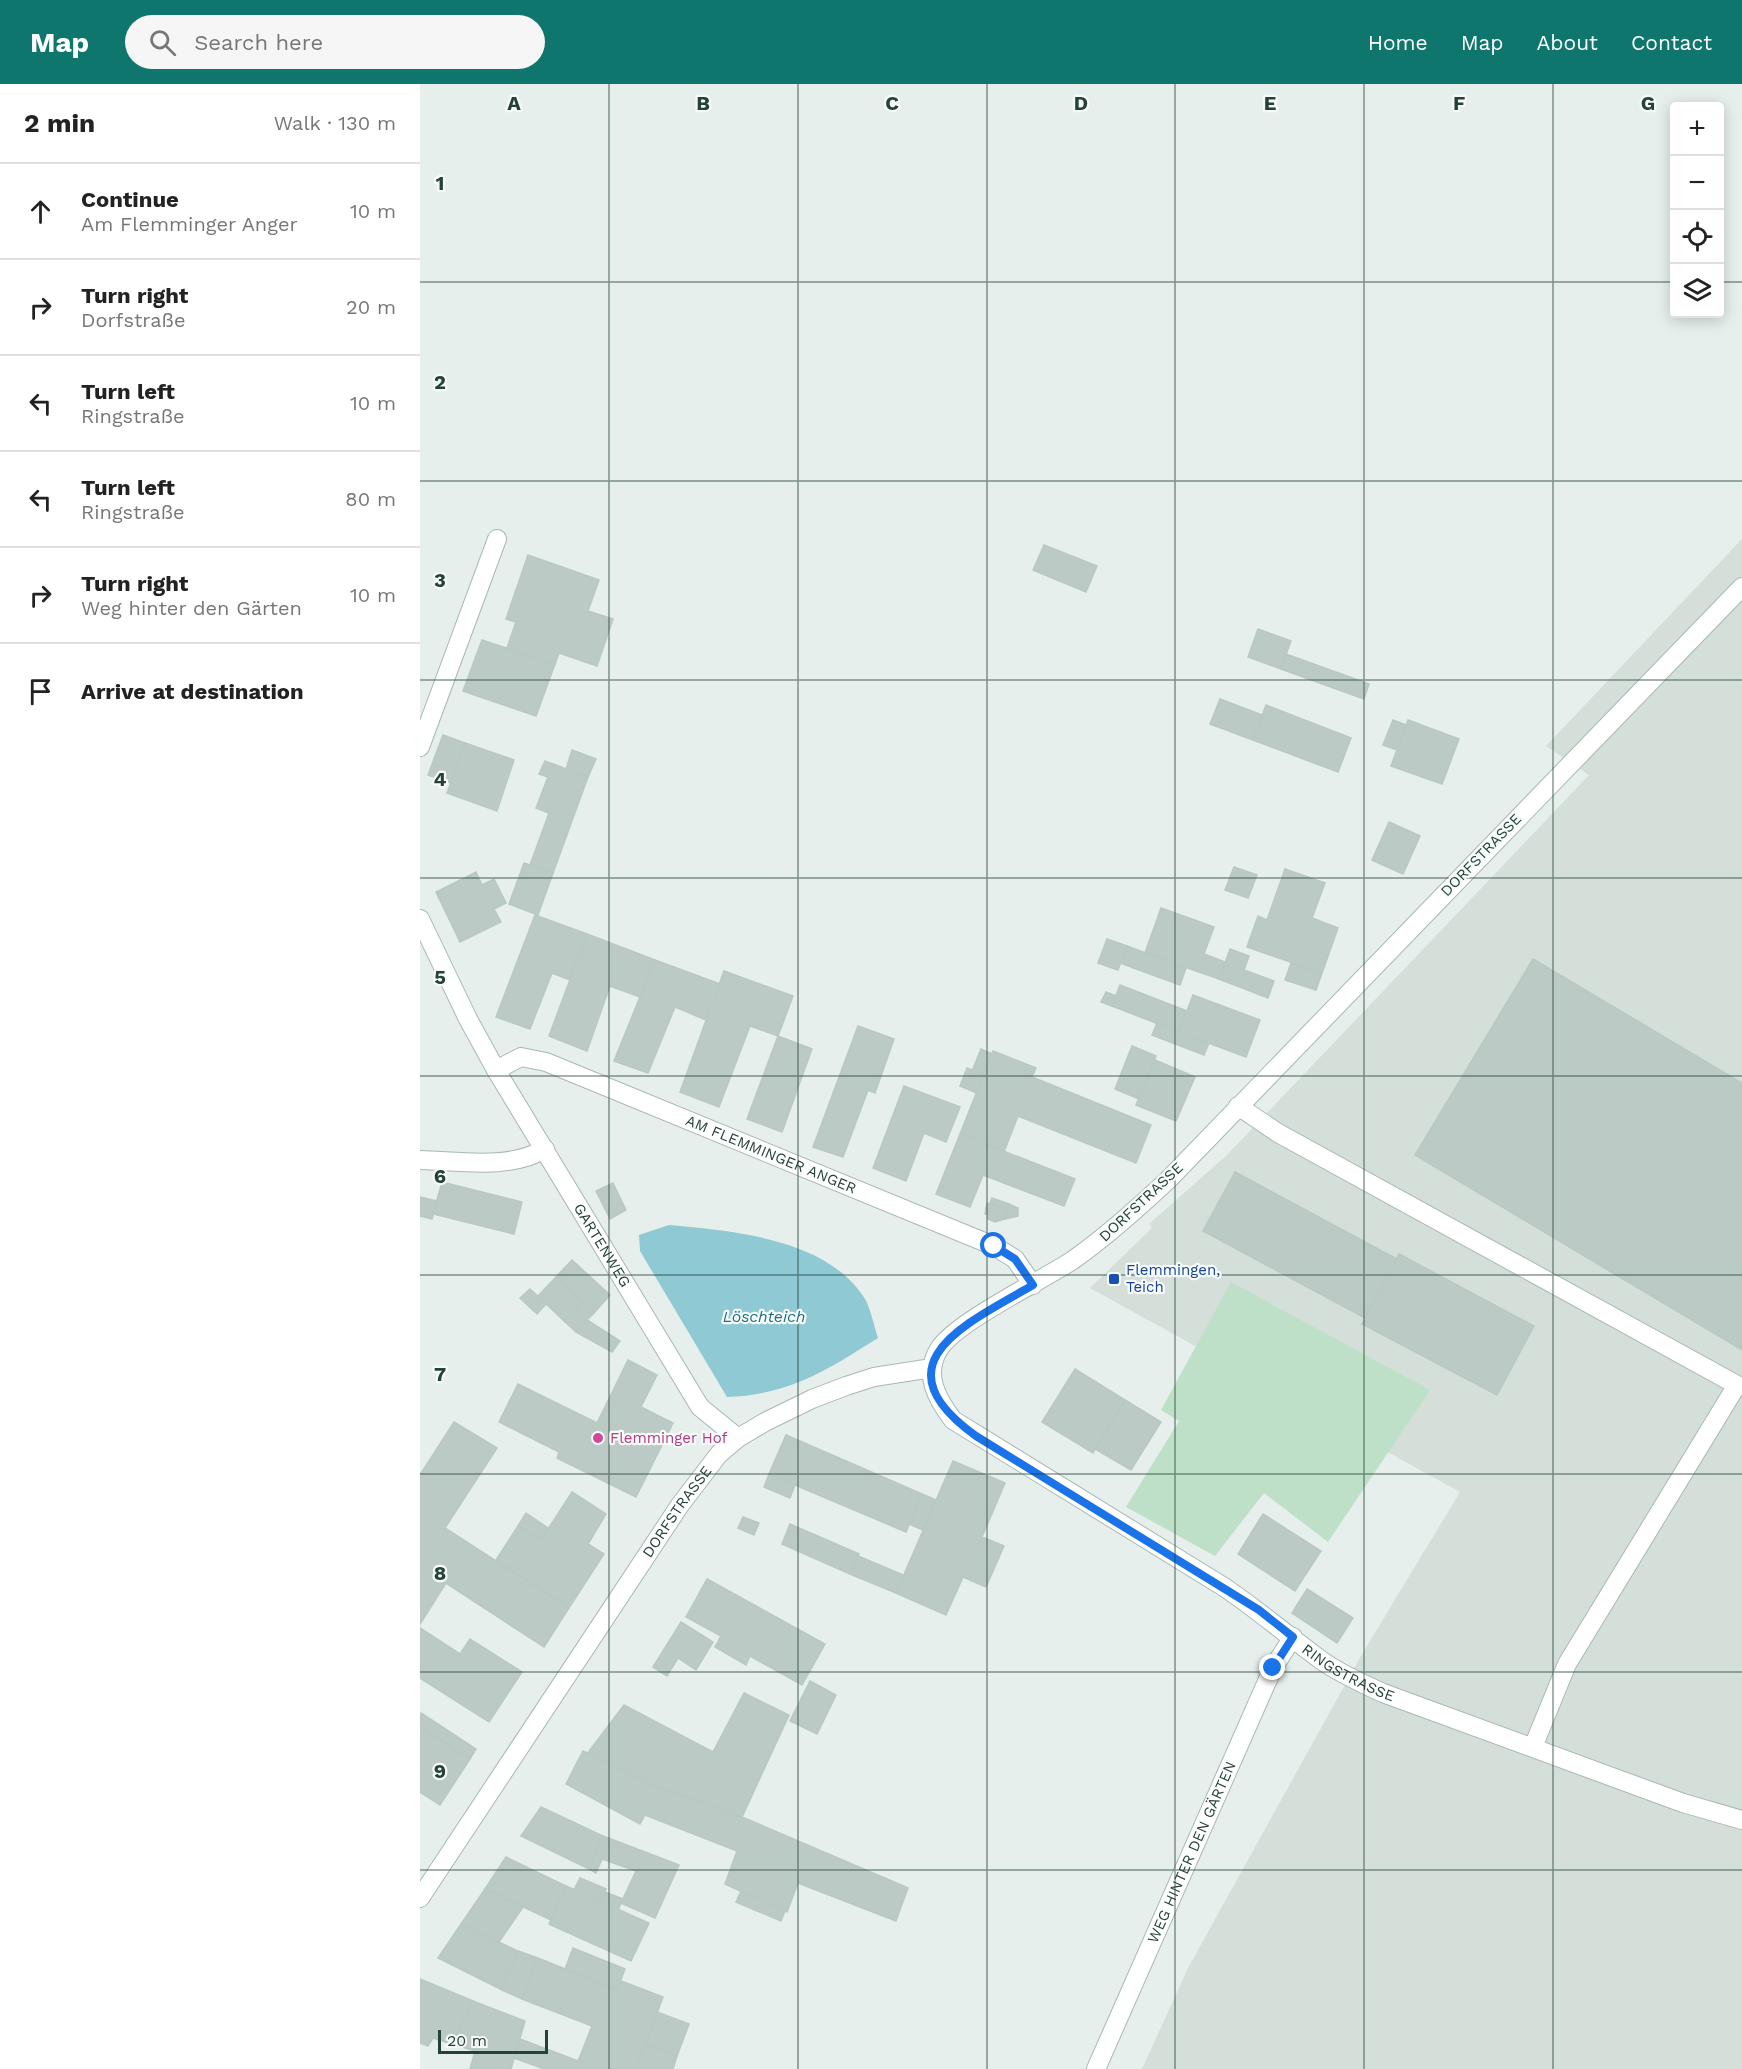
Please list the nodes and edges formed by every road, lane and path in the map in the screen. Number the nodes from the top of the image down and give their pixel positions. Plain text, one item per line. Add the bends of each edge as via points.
1 (497, 539) dead end
2 (1742, 587) edge
3 (420, 747) edge
4 (420, 919) edge
5 (496, 1070) junction
6 (1238, 1106) junction
7 (545, 1149) junction
8 (420, 1160) edge
9 (1033, 1285) junction
10 (932, 1368) junction
11 (738, 1438) junction
12 (1293, 1637) junction
13 (1533, 1747) junction
14 (1742, 1820) edge
15 (420, 1898) edge
16 (1096, 2069) edge

1 - 3 street
2 - 6 street, DORFSTRASSE
4 - 5 street
5 - 7 street
5 - 9 street, AM FLEMMINGER ANGER via 521,1057 557,1067 994,1246 1015,1259
6 - 9 street, DORFSTRASSE via 1168,1180 1109,1234
6 - 13 street via 1278,1133 1737,1385 1567,1664
7 - 8 street via 529,1159 500,1162
7 - 11 street, GARTENWEG via 700,1407
9 - 10 street, DORFSTRASSE via 950,1336 938,1350
10 - 11 street, DORFSTRASSE via 874,1377 846,1386 812,1399
10 - 12 street, RINGSTRASSE via 932,1383 939,1401 953,1420 1224,1587
11 - 15 street, DORFSTRASSE via 703,1472 680,1505
12 - 13 street, RINGSTRASSE via 1322,1661 1374,1689
12 - 16 street, WEG HINTER DEN GÄRTEN via 1273,1668
13 - 14 street, RINGSTRASSE via 1683,1803

